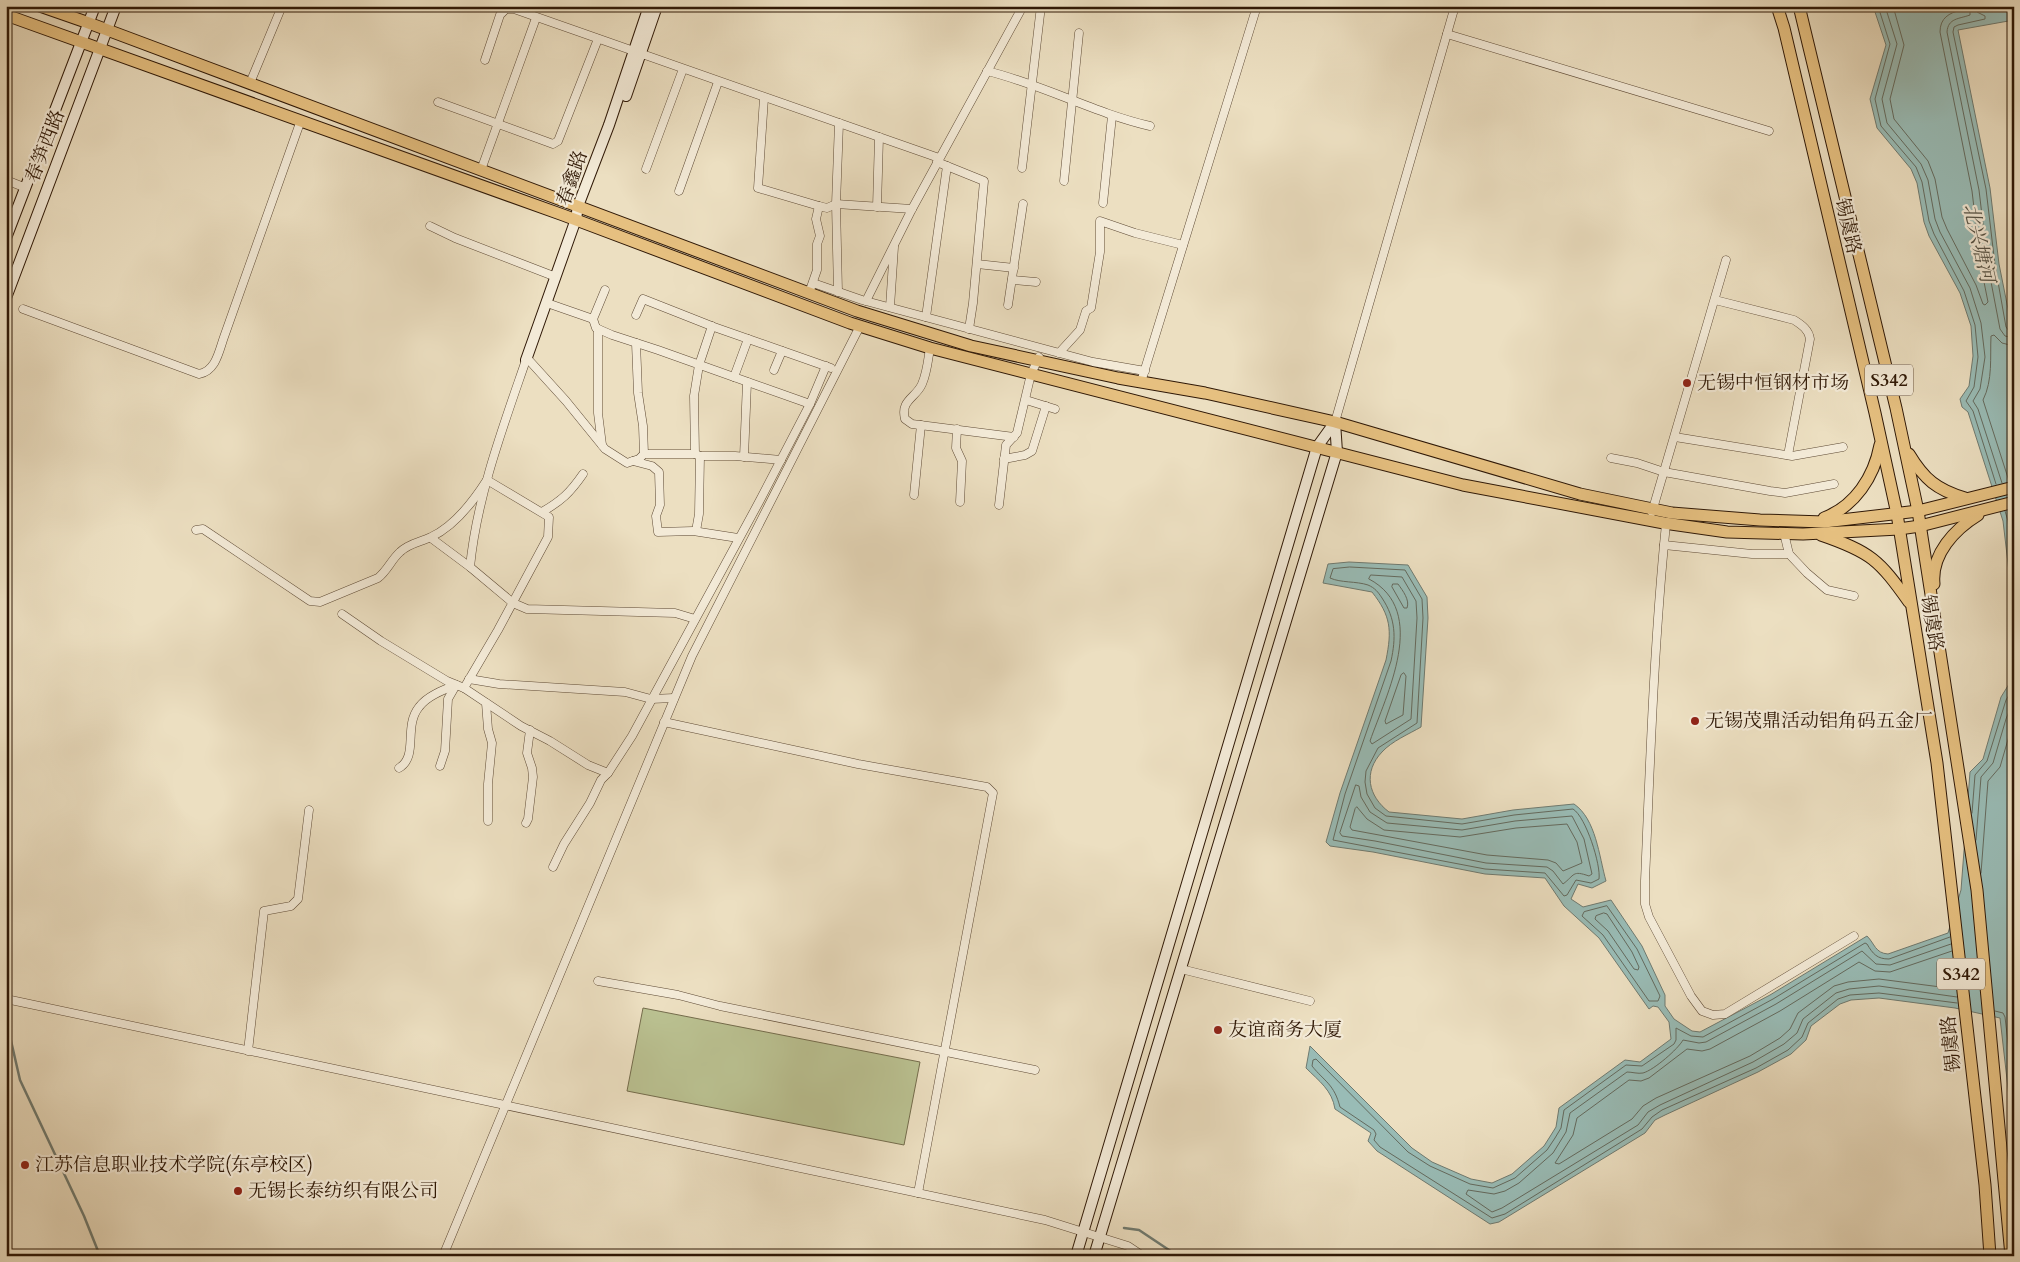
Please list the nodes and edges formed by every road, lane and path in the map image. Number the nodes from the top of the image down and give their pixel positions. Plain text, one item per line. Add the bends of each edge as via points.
1 (40, 6) edge
2 (95, 6) edge
3 (116, 6) edge
4 (282, 6) edge
5 (649, 6) edge
6 (657, 6) edge
7 (1023, 6) edge
8 (1041, 6) edge
9 (1257, 6) edge
10 (1455, 6) edge
11 (1777, 6) edge
12 (1799, 6) edge
13 (6, 15) edge
14 (536, 18) junction
15 (89, 22) junction
16 (108, 30) junction
17 (1079, 33) dead end
18 (1447, 34) junction
19 (598, 39) junction
20 (82, 41) junction
21 (102, 48) junction
22 (638, 53) junction
23 (485, 60) dead end
24 (683, 69) junction
25 (987, 71) junction
26 (718, 82) junction
27 (250, 83) junction
28 (1032, 85) junction
29 (764, 98) junction
30 (1073, 100) junction
31 (438, 102) dead end
32 (1112, 116) junction
33 (301, 120) junction
34 (840, 123) junction
35 (498, 124) junction
36 (1150, 126) dead end
37 (1769, 131) dead end
38 (879, 137) junction
39 (938, 160) junction
40 (947, 166) junction
41 (1022, 168) dead end
42 (646, 169) dead end
43 (481, 170) junction
44 (6, 180) edge
45 (1064, 181) dead end
46 (26, 188) junction
47 (679, 191) dead end
48 (1103, 203) dead end
49 (836, 204) junction
50 (1023, 204) dead end
51 (819, 206) junction
52 (877, 206) junction
53 (579, 207) junction
54 (912, 209) junction
55 (576, 220) junction
56 (430, 226) dead end
57 (6, 238) edge
58 (895, 243) junction
59 (1183, 245) junction
60 (1726, 260) dead end
61 (977, 264) junction
62 (1014, 268) junction
63 (556, 277) junction
64 (1012, 280) junction
65 (1036, 282) dead end
66 (811, 288) junction
67 (605, 290) dead end
68 (838, 292) junction
69 (6, 298) edge
70 (1715, 300) junction
71 (866, 301) junction
72 (547, 303) junction
73 (1008, 305) dead end
74 (890, 307) junction
75 (23, 309) dead end
76 (636, 315) dead end
77 (926, 317) junction
78 (592, 319) junction
79 (712, 326) junction
80 (860, 326) junction
81 (969, 328) junction
82 (598, 329) junction
83 (748, 339) junction
84 (636, 343) junction
85 (930, 348) junction
86 (1044, 349) junction
87 (782, 351) junction
88 (1059, 353) junction
89 (527, 359) junction
90 (1038, 360) junction
91 (698, 365) junction
92 (826, 366) junction
93 (774, 370) dead end
94 (838, 370) junction
95 (1031, 374) junction
96 (734, 377) junction
97 (1143, 377) junction
98 (747, 382) junction
99 (1026, 400) junction
100 (810, 404) junction
101 (1046, 406) junction
102 (1055, 409) dead end
103 (1335, 422) junction
104 (921, 425) junction
105 (957, 430) junction
106 (1014, 437) junction
107 (1675, 437) junction
108 (1881, 440) junction
109 (602, 446) junction
110 (1904, 446) junction
111 (1317, 447) junction
112 (1843, 447) dead end
113 (1337, 452) junction
114 (644, 454) junction
115 (697, 455) junction
116 (1788, 455) junction
117 (744, 457) junction
118 (1611, 458) dead end
119 (1004, 459) junction
120 (780, 460) junction
121 (634, 461) junction
122 (1664, 472) junction
123 (583, 474) dead end
124 (487, 480) junction
125 (1834, 484) dead end
126 (2014, 487) edge
127 (914, 495) dead end
128 (1967, 498) junction
129 (960, 502) dead end
130 (2014, 502) edge
131 (999, 505) dead end
132 (1652, 509) junction
133 (1987, 509) junction
134 (1918, 510) junction
135 (542, 512) junction
136 (1896, 514) junction
137 (1651, 521) junction
138 (1666, 524) junction
139 (1920, 526) junction
140 (1815, 528) junction
141 (196, 530) dead end
142 (1899, 530) junction
143 (696, 531) junction
144 (1784, 533) junction
145 (431, 538) junction
146 (738, 538) junction
147 (1664, 545) junction
148 (1789, 554) junction
149 (470, 567) junction
150 (1854, 596) dead end
151 (512, 603) junction
152 (1911, 606) junction
153 (342, 614) dead end
154 (695, 620) junction
155 (1942, 662) junction
156 (468, 679) junction
157 (456, 685) junction
158 (464, 688) junction
159 (674, 698) junction
160 (651, 699) junction
161 (486, 703) junction
162 (664, 722) junction
163 (530, 730) junction
164 (440, 766) dead end
165 (398, 768) dead end
166 (608, 773) junction
167 (309, 810) dead end
168 (488, 821) dead end
169 (526, 823) dead end
170 (553, 866) dead end
171 (1854, 936) dead end
172 (1181, 969) junction
173 (598, 981) dead end
174 (10, 1000) edge
175 (1310, 1001) dead end
176 (248, 1051) junction
177 (944, 1052) junction
178 (1035, 1070) dead end
179 (505, 1106) junction
180 (918, 1193) junction
181 (1083, 1232) junction
182 (1100, 1237) junction
183 (443, 1256) edge
184 (1076, 1256) edge
185 (1094, 1256) edge
186 (1143, 1256) edge
187 (1990, 1256) edge
188 (2011, 1256) edge

1 - 15 main road
2 - 15 main road, 春笋西路
3 - 16 main road, 春笋西路
4 - 27 street
5 - 22 main road, 春鑫路
6 - 22 main road, 春鑫路
7 - 25 street
8 - 28 street
9 - 59 street
10 - 18 street
11 - 108 main road, 锡虞路 / S342
12 - 110 main road, 锡虞路 / S342
13 - 20 main road
14 - 19 street
14 - 23 street via 506,9 500,15
14 - 35 street
15 - 16 main road
15 - 20 main road, 春笋西路
16 - 21 main road, 春笋西路
16 - 27 main road
17 - 30 street
18 - 37 street
18 - 103 street
19 - 22 street
19 - 35 street via 558,141 553,144
20 - 21 main road
20 - 46 main road, 春笋西路
21 - 33 main road
21 - 69 main road, 春笋西路
22 - 24 street
22 - 53 main road, 春鑫路 via 591,190
24 - 26 street
24 - 42 street
25 - 28 street
25 - 39 street
26 - 29 street
26 - 47 street
27 - 43 main road
28 - 30 street
28 - 41 street
29 - 34 street
29 - 51 street via 758,188
30 - 32 street
30 - 45 street
31 - 35 street
32 - 36 street
32 - 48 street
33 - 55 main road
33 - 75 street via 224,337 213,366 206,373 199,374
34 - 38 street
34 - 49 street
35 - 43 street
38 - 39 street
38 - 52 street
39 - 40 street
39 - 54 street
40 - 61 street via 984,181
40 - 77 street
43 - 53 main road
44 - 46 street
46 - 57 main road, 春笋西路
49 - 51 street via 826,208
49 - 52 street
49 - 68 street
50 - 62 street
51 - 66 street via 816,219 820,236 817,270
52 - 54 street
53 - 55 main road, 春鑫路
53 - 66 main road
54 - 58 street
55 - 63 main road, 春鑫路
55 - 80 main road
56 - 63 street
58 - 71 street
58 - 74 street
59 - 88 street via 1100,221 1100,252 1091,308 1086,310 1080,330
59 - 97 street
60 - 70 street
61 - 62 street
61 - 81 street
62 - 64 street
63 - 72 main road, 春鑫路
64 - 65 street
64 - 73 street
66 - 68 street
66 - 90 main road via 857,311 971,346
67 - 78 street
68 - 71 street
70 - 107 street
70 - 116 street via 1794,320 1810,335
71 - 74 street
72 - 78 street
72 - 89 main road, 春鑫路
74 - 77 street
76 - 79 street via 643,299
77 - 81 street
78 - 82 street
79 - 83 street
79 - 91 street
80 - 85 main road
80 - 94 street
81 - 86 street
82 - 84 street
82 - 109 street via 598,413
83 - 87 street
83 - 96 street
84 - 91 street
84 - 114 street
85 - 95 main road
85 - 104 street via 921,388 908,400 904,414 907,421
86 - 88 street
86 - 90 street
87 - 92 street
87 - 93 street
88 - 97 street
89 - 109 street
89 - 124 street
90 - 95 street
90 - 97 main road
91 - 96 street
91 - 115 street via 694,396
92 - 94 street
92 - 100 street
94 - 159 street via 692,656
95 - 99 street
95 - 111 main road
96 - 98 street
97 - 103 main road
98 - 100 street
98 - 117 street
99 - 101 street
99 - 106 street
100 - 120 street
101 - 102 street
101 - 119 street via 1032,450 1025,455
103 - 111 main road
103 - 113 main road
103 - 132 main road via 1580,494
104 - 105 street
104 - 127 street
105 - 106 street
105 - 129 street via 956,448 962,461
106 - 119 street via 1006,445
107 - 116 street
107 - 122 street
108 - 136 main road, 锡虞路 / S342
108 - 140 main road via 1874,467 1861,491
109 - 121 street via 627,463
110 - 128 main road via 1920,473 1930,482
110 - 134 main road, 锡虞路 / S342
111 - 113 main road
111 - 181 main road
112 - 116 street
113 - 137 main road via 1463,485
113 - 172 main road
114 - 115 street
114 - 121 street
115 - 117 street
115 - 143 street via 699,514
117 - 120 street
118 - 122 street
119 - 131 street
120 - 146 street
121 - 143 street via 652,466 659,472 658,532
122 - 125 street via 1785,493
122 - 132 street
123 - 135 street via 561,501
124 - 135 street
124 - 145 street via 476,498 453,522
124 - 149 street
126 - 128 main road
128 - 134 main road
130 - 133 main road
132 - 137 street
132 - 140 main road
133 - 139 main road
133 - 155 main road via 1956,531 1936,564 1935,611
134 - 136 main road
134 - 139 main road, 锡虞路 / S342
135 - 151 street via 549,517 548,538
136 - 140 main road
136 - 142 main road, 锡虞路 / S342
137 - 138 main road
138 - 144 main road via 1728,532
138 - 147 street
139 - 142 main road
139 - 155 main road, 锡虞路 / S342
140 - 142 main road
140 - 144 main road
140 - 152 main road via 1867,554 1888,573
141 - 145 street via 204,529 316,602 378,578 400,552
142 - 152 main road, 锡虞路 / S342
143 - 146 street
144 - 148 street
145 - 149 street
146 - 154 street
147 - 148 street via 1752,554
147 - 171 street via 1648,802 1645,904 1649,917 1691,996 1702,1010 1713,1015 1724,1014
148 - 150 street via 1828,590
149 - 151 street
151 - 154 street via 527,609 675,614
151 - 156 street
152 - 187 main road, 锡虞路 / S342 via 1937,763 1985,1185
153 - 157 street via 380,641
154 - 160 street
155 - 188 main road, 锡虞路 / S342 via 1977,890
156 - 158 street
156 - 160 street via 625,692
157 - 158 street
157 - 164 street via 448,700 445,751
157 - 165 street via 419,707 411,722 409,756
158 - 161 street
159 - 160 street
159 - 162 street
160 - 166 street
161 - 163 street
161 - 168 street via 492,743
162 - 177 street via 858,764 987,787 993,793
162 - 179 street
163 - 166 street via 588,765
163 - 169 street via 527,753 533,777
166 - 170 street
167 - 176 street via 298,899 290,906 264,911
172 - 175 street
172 - 182 main road
173 - 177 street
174 - 176 street
176 - 179 street
177 - 178 street
177 - 180 street
179 - 180 street
179 - 183 street
180 - 181 street via 1046,1220
181 - 182 street
181 - 184 main road
182 - 185 main road
182 - 186 street via 1128,1246

